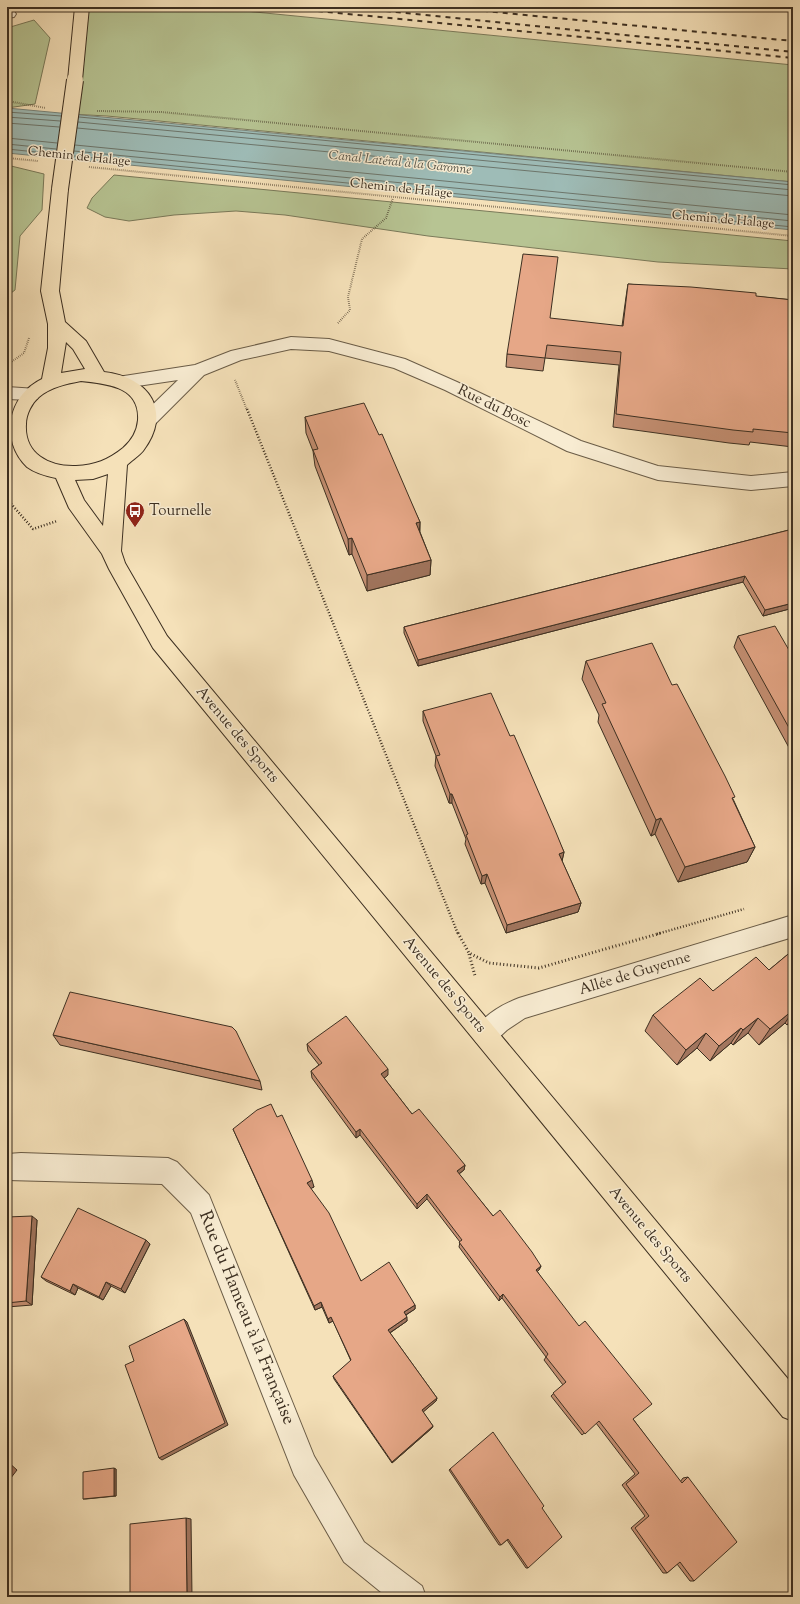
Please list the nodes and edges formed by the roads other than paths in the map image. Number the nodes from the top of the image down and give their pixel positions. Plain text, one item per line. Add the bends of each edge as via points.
1 (82, 7) edge
2 (57, 324) junction
3 (198, 371) junction
4 (96, 375) junction
5 (50, 382) junction
6 (124, 382) junction
7 (7, 393) edge
8 (31, 394) junction
9 (149, 419) junction
10 (9, 432) edge
11 (118, 462) junction
12 (64, 473) junction
13 (793, 479) edge
14 (111, 552) junction
15 (793, 926) edge
16 (485, 1034) junction
17 (7, 1167) edge
18 (791, 1400) edge
19 (411, 1597) edge

1 - 2 main road, bridge via 50,291
2 - 4 main road via 80,345
2 - 5 main road via 57,348
3 - 6 street, Rue du Bosc
3 - 9 street, Rue du Bosc
3 - 13 street, Rue du Bosc via 237,355 291,343 329,345 399,363 574,446 658,473 751,482
4 - 5 main road via 81,375
4 - 6 main road
5 - 8 main road
6 - 9 main road via 138,392 147,404
7 - 8 street
8 - 10 main road via 19,406
9 - 11 main road via 145,435 134,450
10 - 12 main road via 16,447 27,460 43,468
11 - 12 main road via 82,473
11 - 14 main road, Avenue des Sports
12 - 14 main road, Avenue des Sports via 76,503
14 - 16 main road, Avenue des Sports via 160,642
15 - 16 street, Allée de Guyenne via 519,1008
16 - 18 main road, Avenue des Sports
17 - 19 street, Rue du Hameau à la Française via 168,1171 200,1204 304,1465 354,1552

